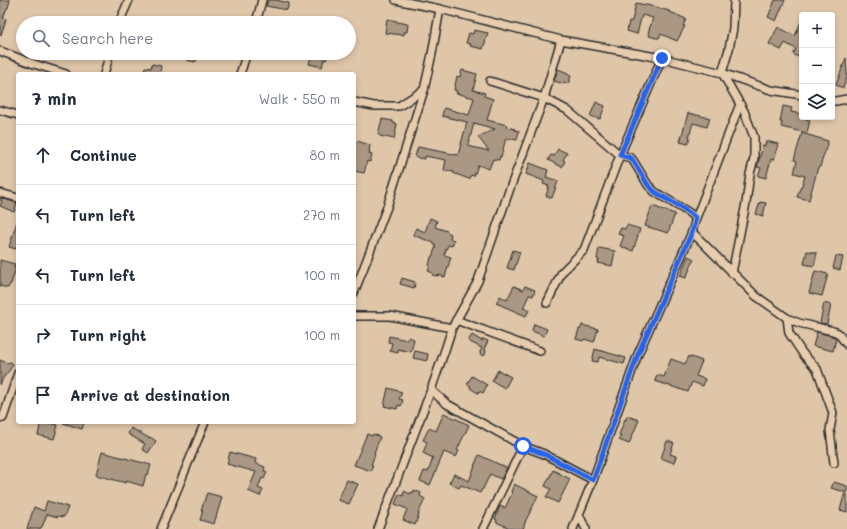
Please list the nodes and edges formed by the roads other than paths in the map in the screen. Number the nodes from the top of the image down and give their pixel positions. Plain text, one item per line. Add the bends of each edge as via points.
1 (129, 0) edge
2 (262, 0) edge
3 (396, 0) edge
4 (734, 0) edge
5 (440, 9) junction
6 (122, 16) edge
7 (258, 16) edge
8 (561, 40) junction
9 (0, 51) edge
10 (16, 57) edge
11 (662, 58) junction
12 (24, 60) edge
13 (108, 60) edge
14 (245, 60) edge
15 (60, 72) edge
16 (105, 72) edge
17 (241, 72) edge
18 (722, 73) junction
19 (490, 81) dead end
20 (424, 90) junction
21 (799, 95) edge
22 (544, 98) junction
23 (847, 99) edge
24 (835, 101) edge
25 (356, 102) edge
26 (740, 104) junction
27 (0, 110) edge
28 (16, 114) edge
29 (620, 155) junction
30 (0, 193) edge
31 (16, 197) edge
32 (696, 218) junction
33 (692, 232) junction
34 (732, 274) junction
35 (356, 288) edge
36 (547, 303) dead end
37 (356, 316) edge
38 (787, 318) junction
39 (456, 320) junction
40 (452, 328) junction
41 (847, 345) edge
42 (540, 351) dead end
43 (16, 379) edge
44 (431, 390) junction
45 (3, 418) dead end
46 (204, 424) edge
47 (523, 446) junction
48 (834, 463) dead end
49 (593, 480) junction
50 (578, 515) junction
51 (161, 529) edge
52 (378, 529) edge
53 (484, 529) edge
54 (573, 529) edge
55 (586, 529) edge

1 - 6 street
2 - 7 street
3 - 5 street
4 - 18 street via 729,49
5 - 8 street
5 - 20 street
8 - 11 street
8 - 22 street
9 - 10 street
11 - 18 street
11 - 29 street
12 - 15 street
13 - 16 street
14 - 17 street
18 - 21 street via 771,90
18 - 26 street
19 - 22 street
20 - 25 street via 399,106 374,106
20 - 35 street via 387,207
22 - 29 street via 567,110
22 - 39 street via 478,281
23 - 24 street
26 - 32 street
26 - 34 street via 754,137 754,158
27 - 28 street
29 - 32 street via 631,158 655,192
29 - 36 street via 584,250 562,272
30 - 31 street
32 - 33 street
33 - 34 street
33 - 49 street via 638,354
34 - 38 street via 756,296
37 - 40 street via 390,316
38 - 41 street via 833,331
38 - 48 street via 789,333 817,369 833,413 830,430
39 - 40 street
39 - 42 street
40 - 44 street
43 - 45 street
44 - 47 street via 447,404
44 - 52 street
46 - 51 street
47 - 49 street
47 - 53 street
49 - 50 street
50 - 54 street
50 - 55 street

